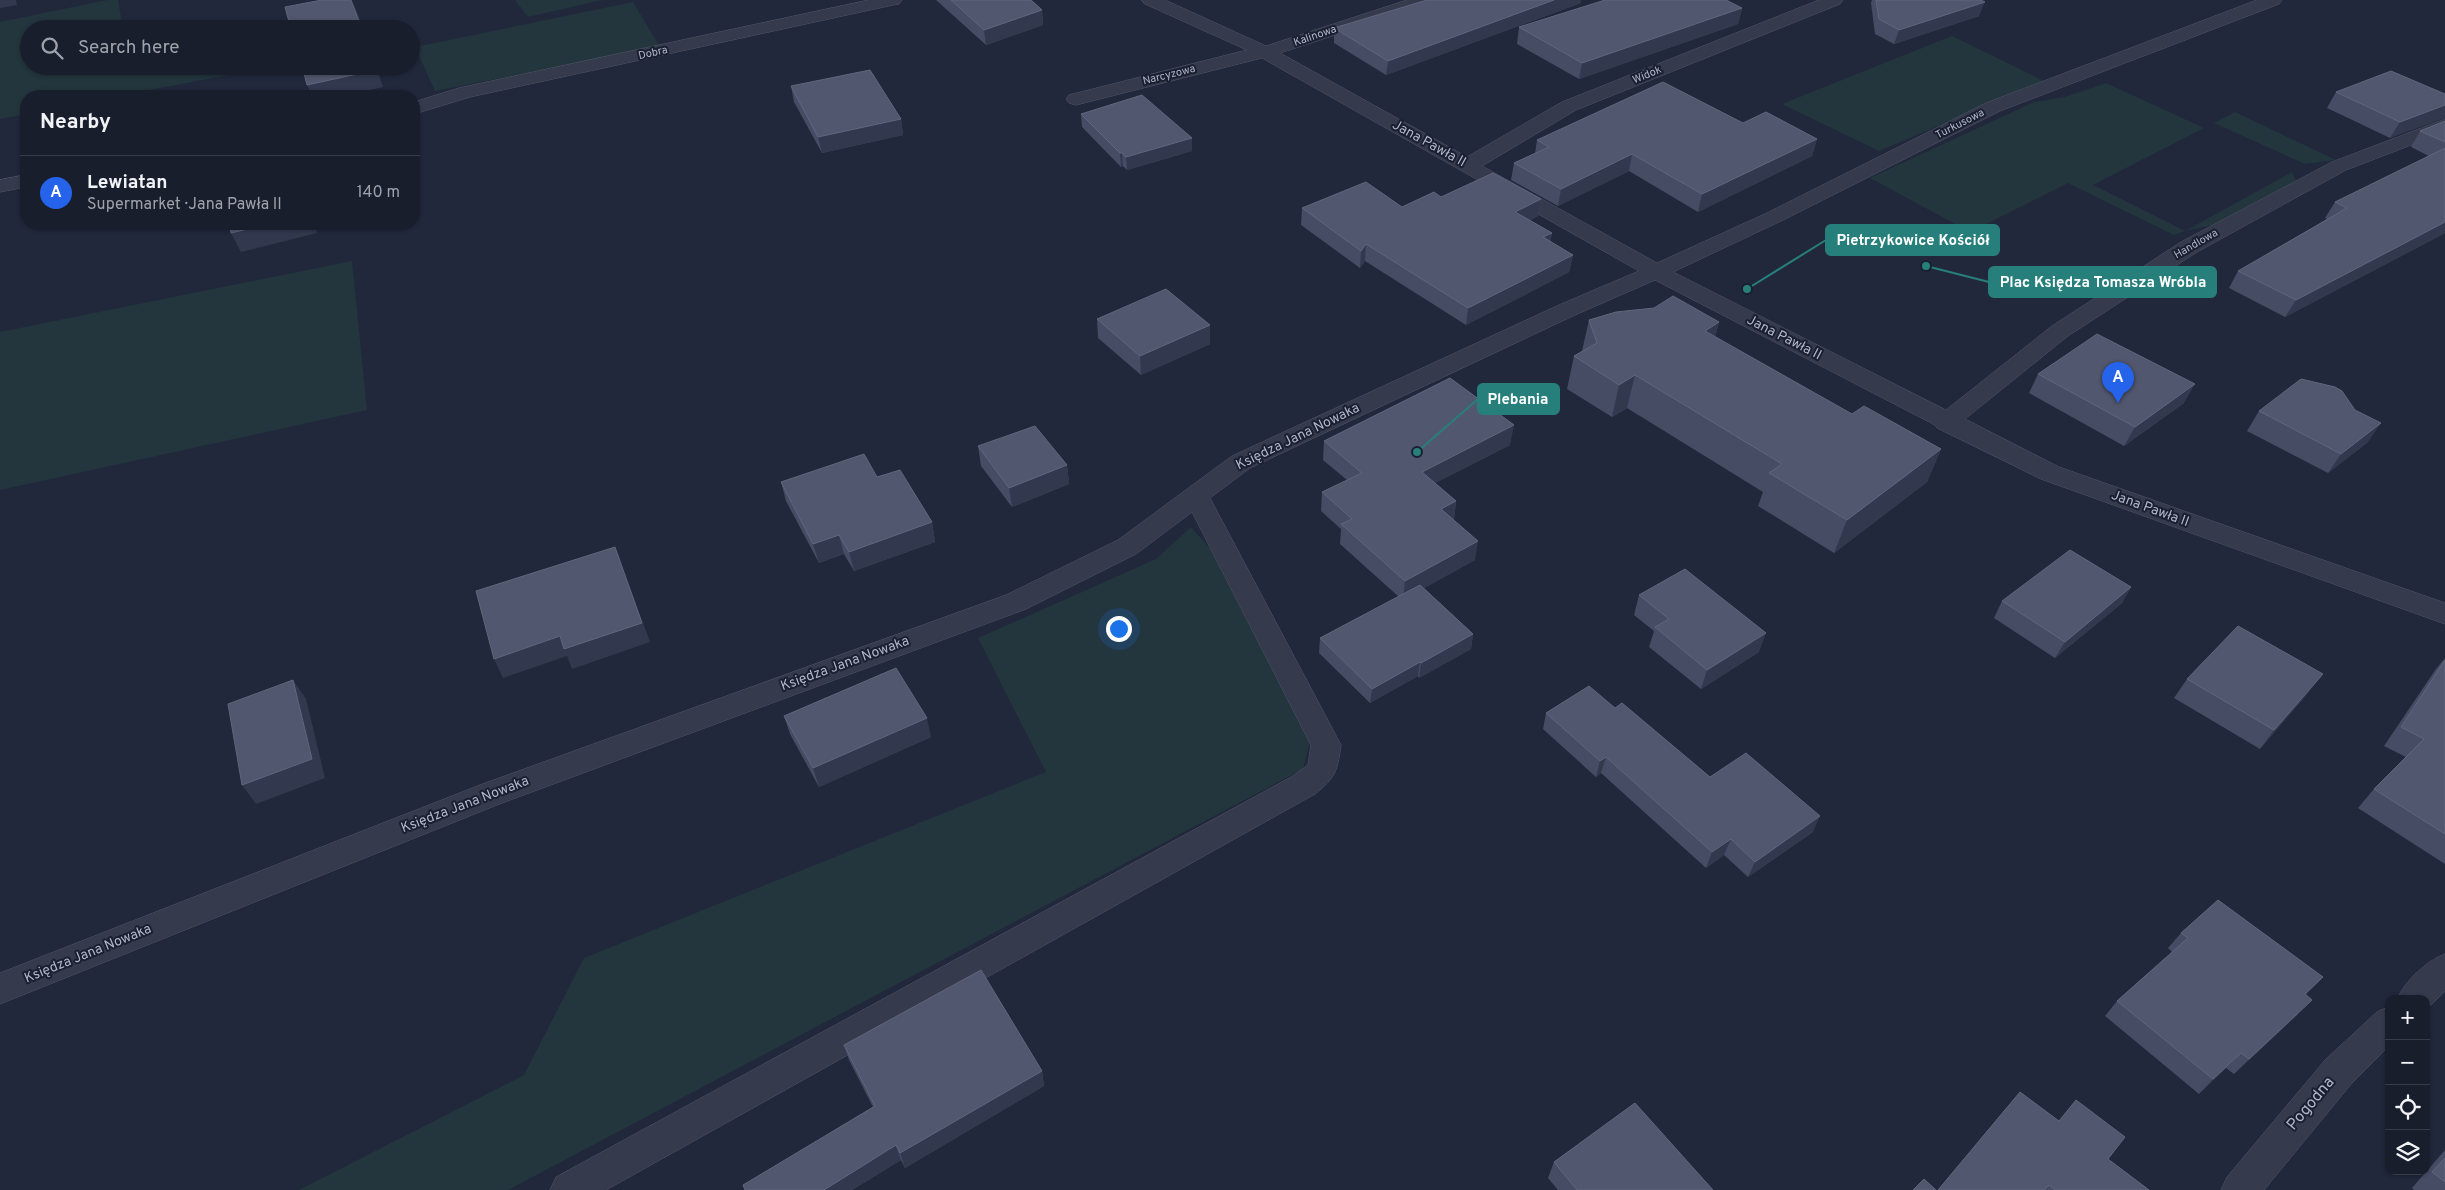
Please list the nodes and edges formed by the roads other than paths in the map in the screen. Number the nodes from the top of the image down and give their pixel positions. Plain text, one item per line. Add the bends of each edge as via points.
1 (893, 0) edge
2 (1151, 0) edge
3 (1424, 0) edge
4 (1834, 0) edge
5 (2274, 0) edge
6 (1263, 52) junction
7 (1076, 99) dead end
8 (420, 106) edge
9 (2445, 125) edge
10 (1467, 166) junction
11 (20, 182) edge
12 (0, 186) edge
13 (1656, 272) junction
14 (1946, 422) junction
15 (1196, 495) junction
16 (2445, 614) edge
17 (2445, 969) edge
18 (0, 989) edge
19 (2418, 995) edge
20 (2385, 1027) edge
21 (569, 1190) edge
22 (2240, 1190) edge

1 - 8 street, Dobra via 466,92
2 - 6 street, Jana Pawła II
3 - 6 street, Kalinowa
4 - 10 street, Widok via 1569,106
5 - 13 street, Turkusowa via 1992,107 1774,217
6 - 7 street, Narcyzowa
6 - 10 street, Jana Pawła II
9 - 14 street, Handlowa via 2339,166 2189,247 2060,331
10 - 13 street, Jana Pawła II
11 - 12 street
13 - 14 street, Jana Pawła II
13 - 15 street, Księdza Jana Nowaka via 1241,462
14 - 16 street, Jana Pawła II via 2050,473
15 - 18 street, Księdza Jana Nowaka via 1127,547 1016,602 491,794
15 - 21 street via 1326,745 1322,771 1295,790
17 - 19 street
20 - 22 street, Pogodna via 2339,1071

